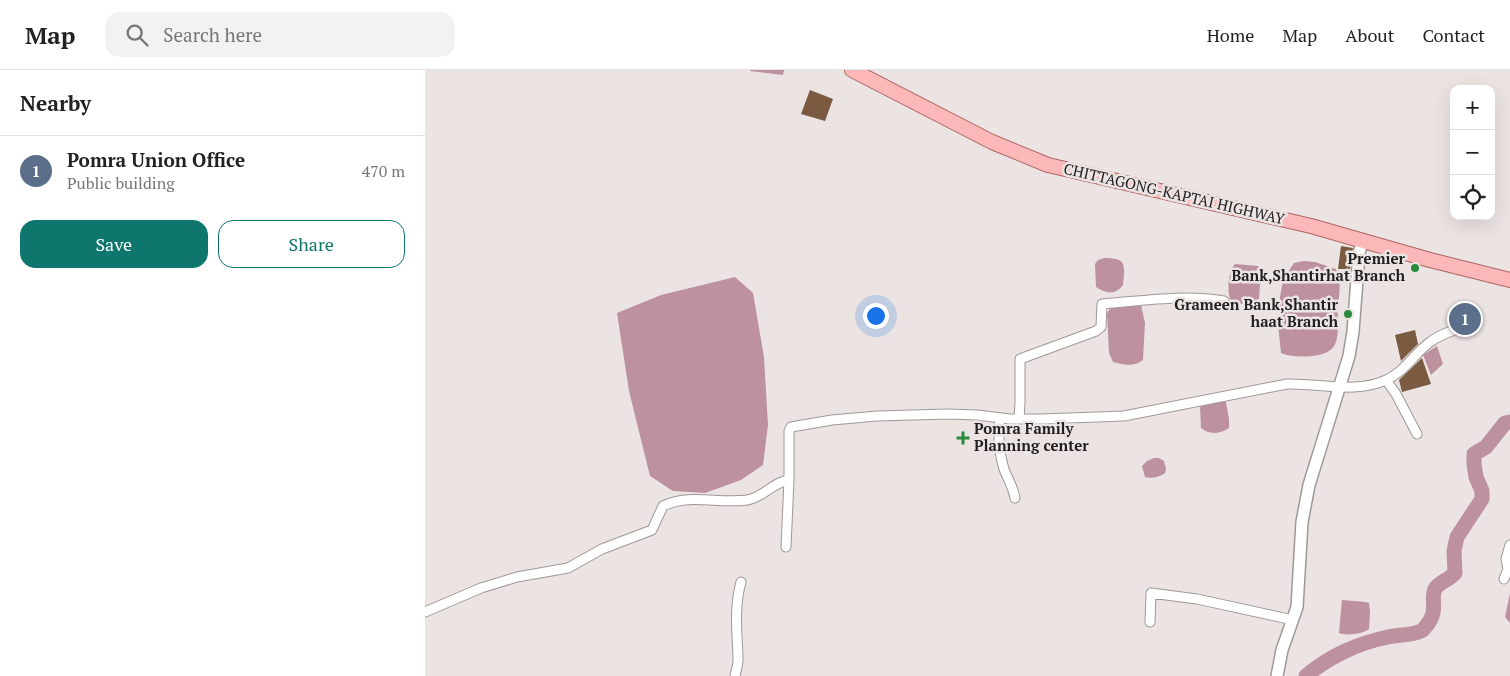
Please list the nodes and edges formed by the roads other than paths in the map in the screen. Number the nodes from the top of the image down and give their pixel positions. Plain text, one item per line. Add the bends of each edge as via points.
1 (853, 70) edge
2 (1363, 240) junction
3 (1510, 280) edge
4 (1224, 301) dead end
5 (1472, 324) dead end
6 (1386, 380) junction
7 (1340, 387) junction
8 (999, 418) junction
9 (1019, 419) junction
10 (1417, 434) dead end
11 (789, 480) junction
12 (1015, 498) dead end
13 (1510, 545) edge
14 (786, 547) dead end
15 (1504, 579) dead end
16 (741, 582) dead end
17 (425, 612) edge
18 (1293, 620) junction
19 (1150, 622) dead end
20 (735, 676) edge
21 (1277, 676) edge

1 - 2 main road, CHITTAGONG-KAPTAI HIGHWAY via 992,142 1048,165
2 - 3 main road, CHITTAGONG-KAPTAI HIGHWAY
2 - 7 street via 1358,259 1353,332
4 - 9 street via 1185,297 1102,304 1101,327 1097,331 1020,359
5 - 6 street via 1443,334 1429,343 1398,373
6 - 7 street via 1369,386
6 - 10 street
7 - 9 street via 1287,384 1133,415
7 - 18 street via 1304,504 1297,607
8 - 9 street
8 - 11 street via 948,414 877,416 791,427
8 - 12 street via 1003,462
11 - 14 street
11 - 17 street via 779,482 761,496 750,499 671,502 663,506 652,530 603,549 568,568 517,577 481,588
13 - 15 street
16 - 20 street via 737,610 739,658
18 - 19 street via 1197,599 1151,594
18 - 21 street

